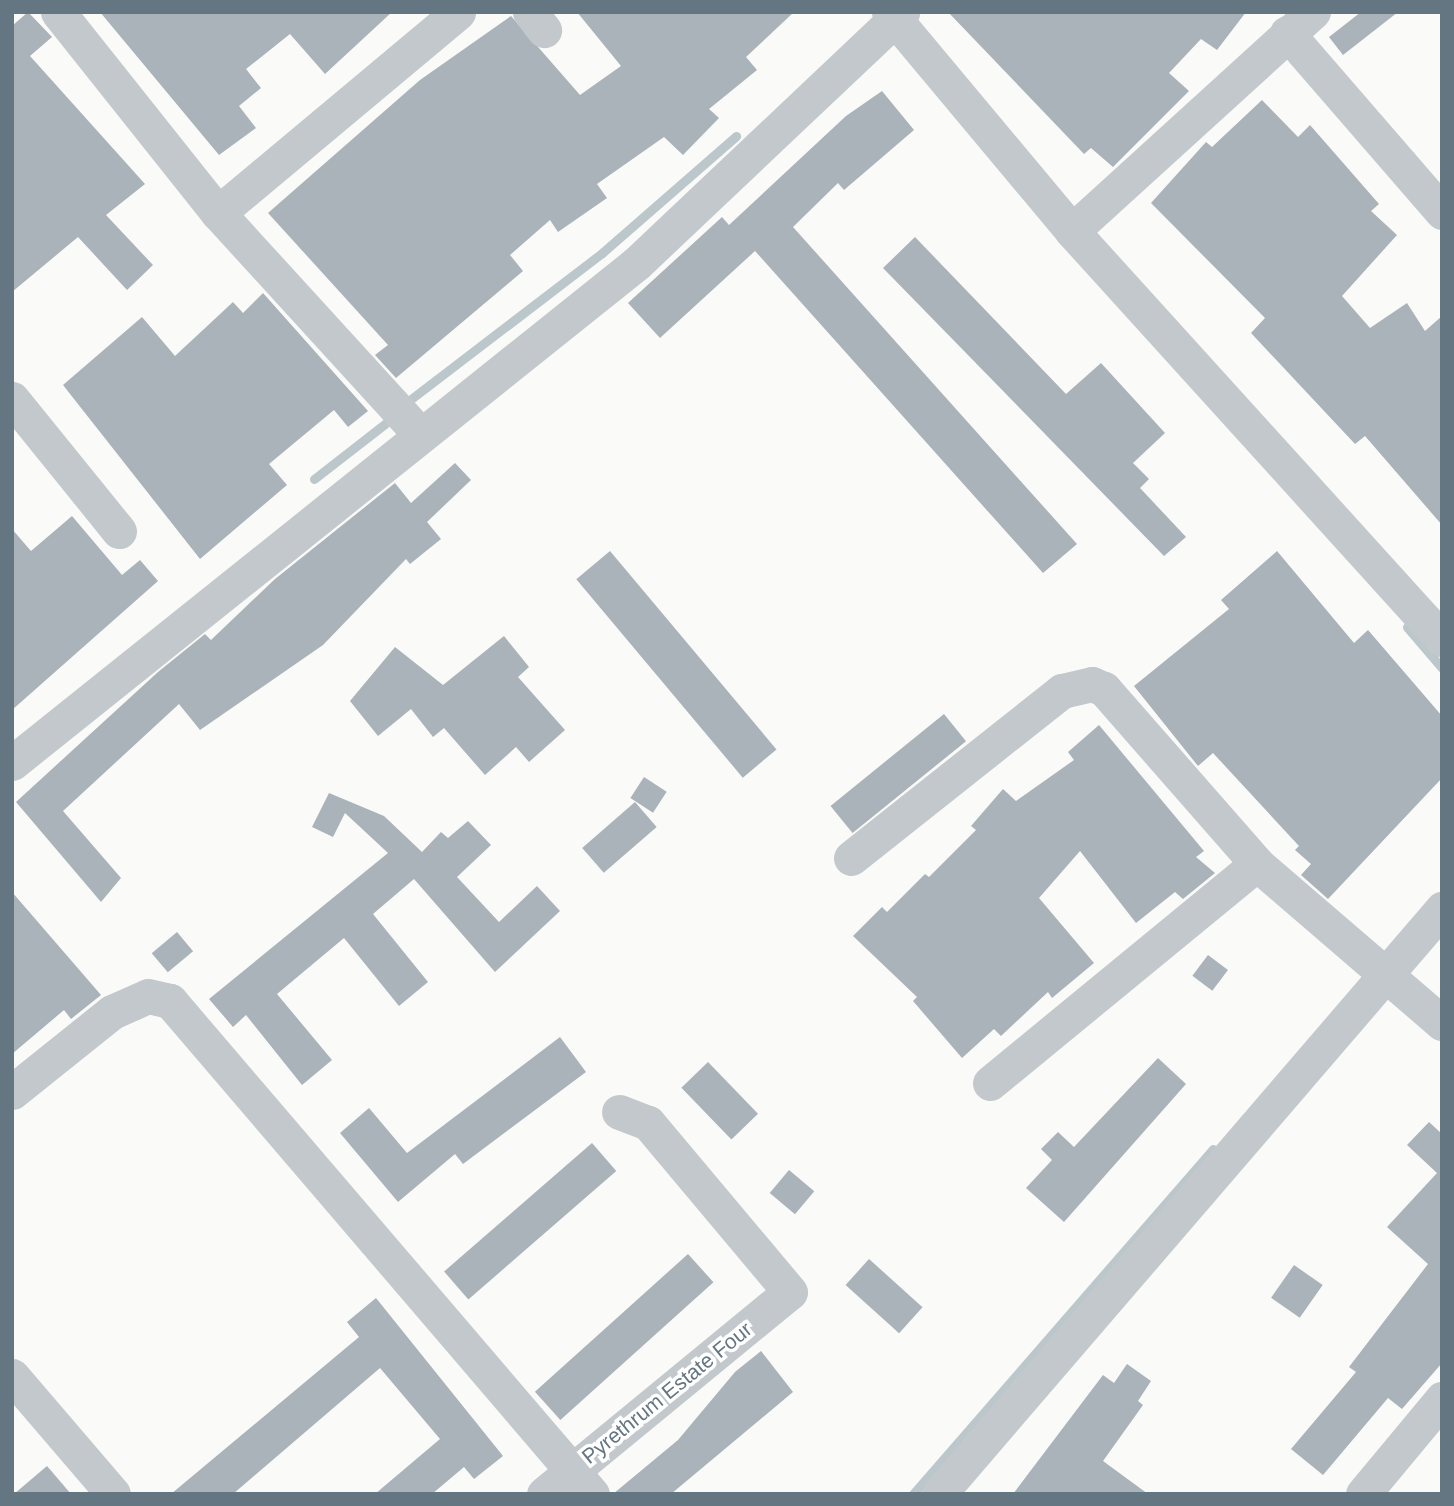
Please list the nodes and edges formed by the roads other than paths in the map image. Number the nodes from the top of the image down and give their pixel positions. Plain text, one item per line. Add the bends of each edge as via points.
1 (58, 12) edge
2 (458, 12) edge
3 (895, 14) edge
4 (1300, 23) edge
5 (1442, 212) edge
6 (218, 213) junction
7 (1072, 231) junction
8 (12, 400) edge
9 (420, 434) junction
10 (118, 531) dead end
11 (1442, 639) edge
12 (12, 763) edge
13 (850, 858) dead end
14 (1257, 864) junction
15 (1442, 909) edge
16 (1387, 976) junction
17 (1442, 1023) edge
18 (990, 1083) dead end
19 (12, 1091) edge
20 (619, 1112) dead end
21 (12, 1376) edge
22 (1442, 1399) edge
23 (582, 1482) edge
24 (113, 1494) edge
25 (544, 1494) edge
26 (939, 1494) edge
27 (1363, 1494) edge

1 - 6 street
2 - 6 street
3 - 7 street
3 - 9 street via 637,263
4 - 5 street
4 - 7 street
6 - 9 street
7 - 11 street
8 - 10 street
9 - 12 street
13 - 14 street via 1062,691 1092,684 1104,689
14 - 16 street
14 - 18 street
15 - 16 street
16 - 17 street
16 - 26 street
19 - 23 street via 112,1012 148,996 170,1001
20 - 23 street, Pyrethrum Estate Four via 648,1123 790,1292
21 - 24 street
22 - 27 street
23 - 25 street, Pyrethrum Estate Four

